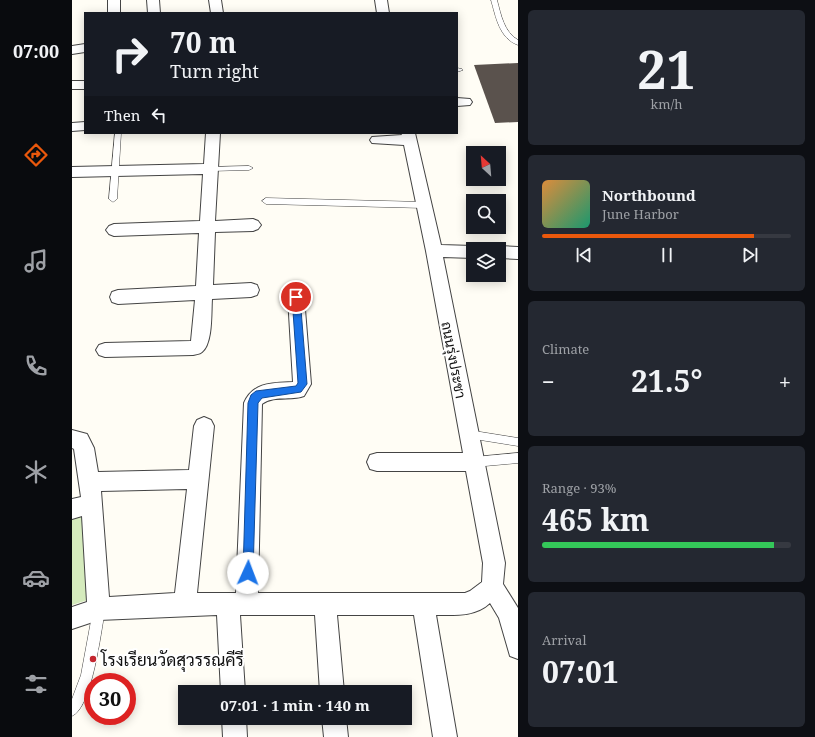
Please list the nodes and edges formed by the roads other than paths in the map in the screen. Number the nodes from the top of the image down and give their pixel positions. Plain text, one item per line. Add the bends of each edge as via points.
1 (114, 0) edge
2 (153, 0) edge
3 (215, 0) edge
4 (381, 0) edge
5 (494, 0) edge
6 (114, 12) edge
7 (154, 12) edge
8 (217, 12) edge
9 (383, 12) edge
10 (518, 43) edge
11 (84, 48) edge
12 (72, 50) edge
13 (72, 85) edge
14 (84, 85) edge
15 (84, 126) edge
16 (72, 127) edge
17 (118, 134) edge
18 (213, 134) edge
19 (409, 136) edge
20 (377, 140) dead end
21 (249, 168) dead end
22 (210, 169) junction
23 (115, 171) junction
24 (72, 172) edge
25 (114, 199) dead end
26 (266, 201) dead end
27 (424, 205) junction
28 (253, 225) dead end
29 (206, 227) junction
30 (114, 230) dead end
31 (434, 251) junction
32 (466, 252) edge
33 (506, 252) edge
34 (518, 253) edge
35 (251, 290) dead end
36 (205, 292) junction
37 (118, 297) dead end
38 (296, 297) dead end
39 (104, 350) dead end
40 (204, 426) dead end
41 (468, 434) junction
42 (72, 439) edge
43 (517, 443) edge
44 (518, 458) edge
45 (377, 462) dead end
46 (474, 462) junction
47 (198, 480) junction
48 (90, 482) junction
49 (92, 504) junction
50 (72, 509) edge
51 (492, 587) junction
52 (185, 604) junction
53 (238, 604) junction
54 (325, 604) junction
55 (423, 605) junction
56 (99, 609) junction
57 (513, 613) edge
58 (72, 618) edge
59 (518, 648) edge
60 (233, 685) edge
61 (331, 685) edge
62 (72, 710) edge
63 (234, 725) edge
64 (335, 725) edge
65 (235, 737) edge
66 (336, 737) edge
67 (445, 737) edge

1 - 6 street
2 - 7 street
3 - 8 street
4 - 9 street
5 - 10 lane via 503,30 508,37
11 - 12 street
13 - 14 street
15 - 16 street
17 - 23 lane
18 - 22 street
19 - 20 street
19 - 27 street, ถนนรุ่งประชา
21 - 22 lane
22 - 23 street
22 - 29 street
23 - 24 street
23 - 25 lane
26 - 27 lane
27 - 31 street, ถนนรุ่งประชา
28 - 29 street
29 - 30 street
29 - 36 street
31 - 32 street
31 - 41 street, ถนนรุ่งประชา
33 - 34 street
35 - 36 street
36 - 37 street
36 - 39 street via 202,337 197,346
38 - 53 street via 302,384 298,390 260,394 253,403
40 - 47 street
41 - 43 lane
41 - 46 street, ถนนรุ่งประชา
42 - 48 street via 80,440 84,448
44 - 46 lane
45 - 46 street
46 - 51 street, ถนนรุ่งประชา via 494,563
47 - 48 street
47 - 52 street
48 - 49 street
49 - 50 street
49 - 56 street
51 - 55 street via 477,600 465,604
51 - 57 street
52 - 53 street
52 - 56 street
53 - 54 street
53 - 60 street
54 - 55 street
54 - 61 street
55 - 67 street
56 - 58 street
56 - 62 lane via 86,679 77,704
57 - 59 street
63 - 65 street
64 - 66 street

